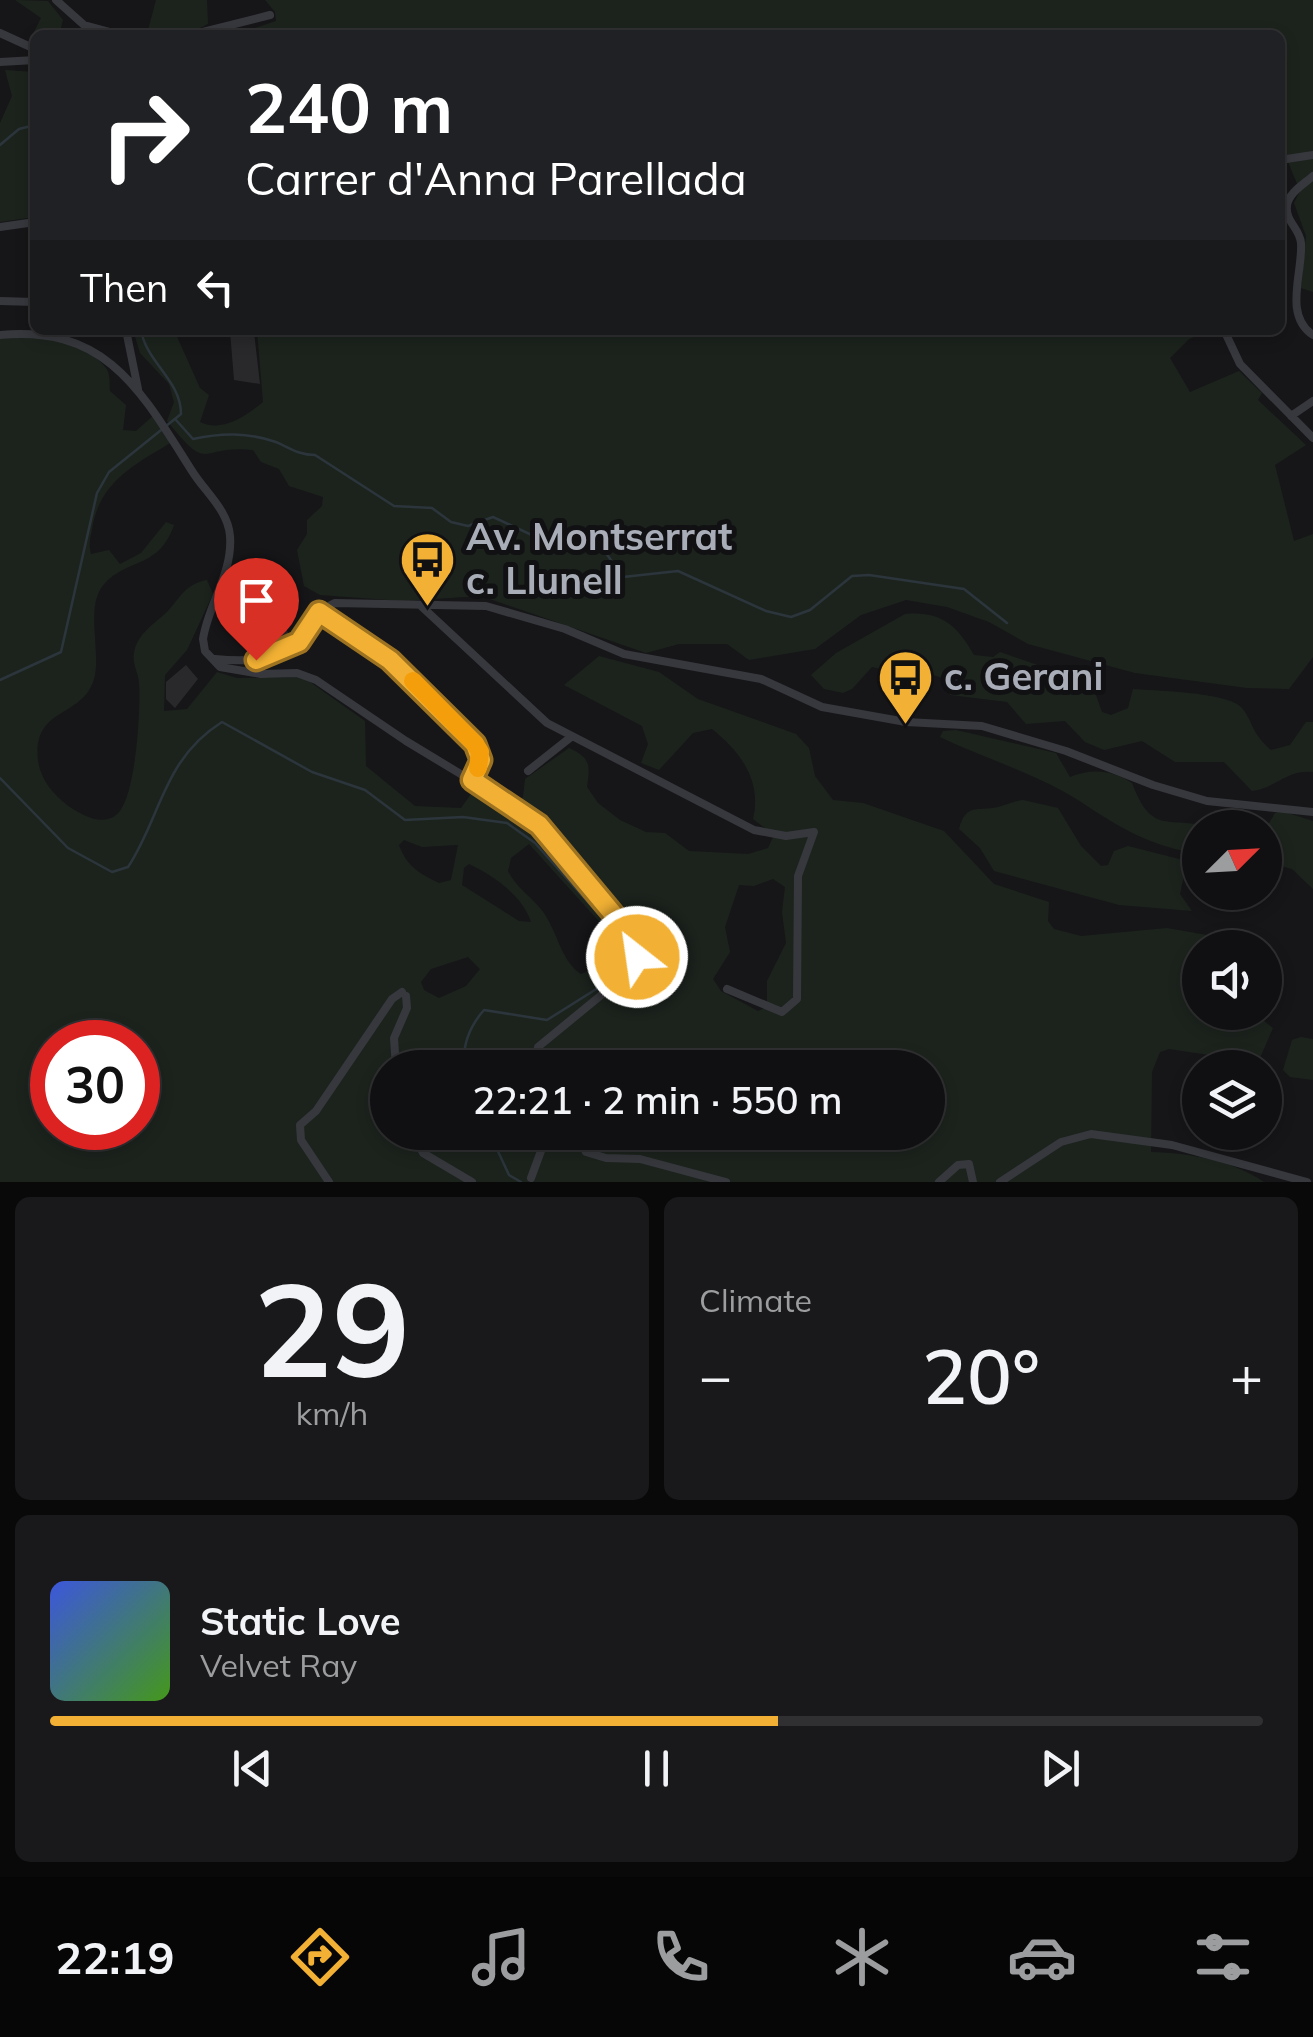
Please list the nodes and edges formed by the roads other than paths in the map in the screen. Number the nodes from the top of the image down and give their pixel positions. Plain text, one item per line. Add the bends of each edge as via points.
1 (56, 0) edge
2 (270, 15) dead end
3 (105, 30) edge
4 (211, 30) edge
5 (0, 32) edge
6 (30, 47) edge
7 (30, 60) edge
8 (0, 62) edge
9 (1313, 155) edge
10 (1285, 159) edge
11 (1313, 176) edge
12 (30, 223) edge
13 (0, 226) edge
14 (0, 301) edge
15 (30, 302) edge
16 (0, 334) edge
17 (30, 334) edge
18 (55, 335) edge
19 (127, 335) edge
20 (1226, 335) edge
21 (1313, 335) edge
22 (133, 366) junction
23 (123, 376) junction
24 (140, 393) junction
25 (1313, 401) edge
26 (1291, 416) junction
27 (1313, 438) edge
28 (420, 606) junction
29 (319, 612) junction
30 (214, 659) junction
31 (571, 737) junction
32 (528, 771) dead end
33 (472, 780) junction
34 (1313, 812) edge
35 (728, 989) dead end
36 (395, 1050) edge
37 (537, 1050) edge
38 (422, 1150) edge
39 (543, 1150) edge
40 (585, 1150) edge
41 (530, 1178) dead end
42 (329, 1182) edge
43 (472, 1182) edge
44 (726, 1182) edge
45 (939, 1182) edge
46 (973, 1182) edge
47 (1000, 1182) edge
48 (1307, 1182) edge

1 - 3 street via 84,24
2 - 4 street
5 - 6 street
7 - 8 street
9 - 10 street
11 - 21 street via 1287,206 1301,244 1297,311
12 - 13 street
14 - 15 street
16 - 17 street
18 - 23 street via 90,350
19 - 22 street
20 - 26 street via 1240,364
22 - 23 street
22 - 24 street
23 - 24 street
24 - 30 street via 230,532 203,640
25 - 26 street
26 - 27 street
28 - 29 street via 339,602
28 - 31 street via 534,714
28 - 34 street via 486,606 624,654 761,679 822,708 982,726 1228,807
29 - 30 street via 302,639 281,652 251,661
29 - 33 street via 390,660 469,738 480,752
30 - 33 street via 225,668 314,678
31 - 32 street
31 - 35 street via 754,830 814,832 798,876 797,999 782,1012
33 - 37 street via 534,820 636,948 635,966 624,979
36 - 42 street via 407,1008 404,994 392,999 300,1125 301,1140
38 - 43 street
39 - 41 street
40 - 44 street
45 - 46 street via 969,1164
47 - 48 street via 1062,1142 1091,1134 1172,1145

